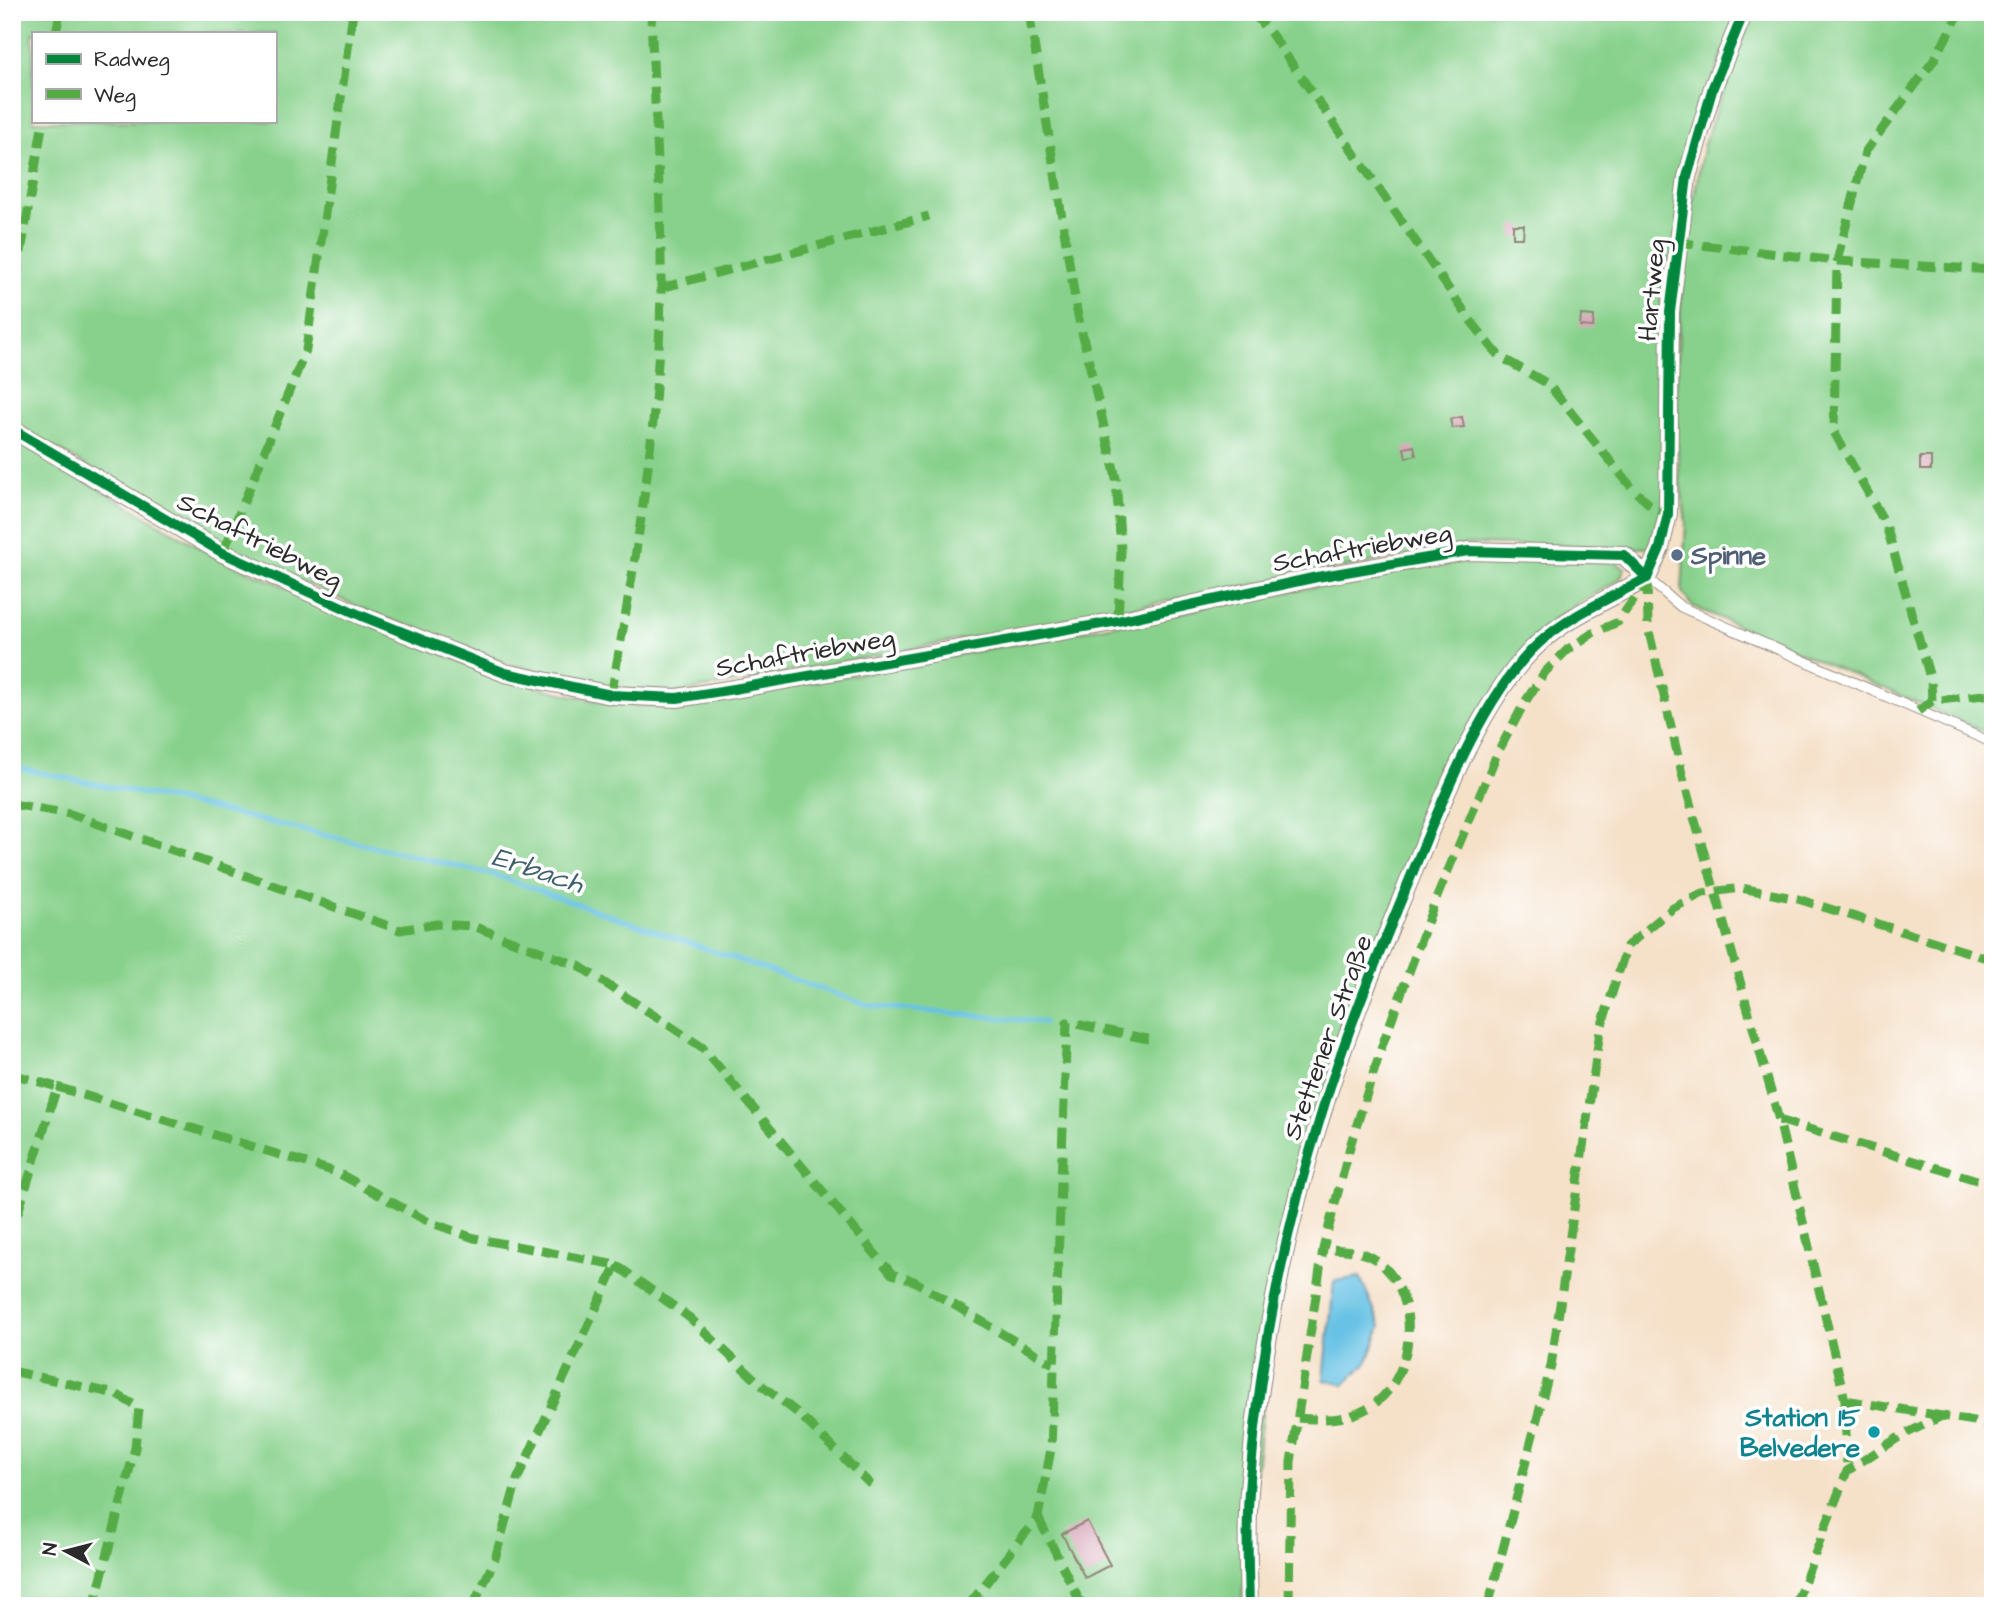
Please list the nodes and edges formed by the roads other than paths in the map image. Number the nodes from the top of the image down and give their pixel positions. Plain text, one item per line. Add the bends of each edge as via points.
1 (1744, 12) edge
2 (12, 429) edge
3 (1647, 578) junction
4 (1993, 743) edge
5 (1249, 1606) edge

1 - 3 street, Hartweg via 1705,111 1685,190 1670,313 1668,514
2 - 3 street, Schaftriebweg via 223,553 362,616 505,673 611,695 677,698 734,689 1118,621 1317,577 1468,551 1624,555
3 - 4 lane via 1681,607
3 - 5 street, Stettener Straße via 1566,622 1538,645 1507,682 1436,815 1353,1022 1306,1166 1279,1289 1250,1479

